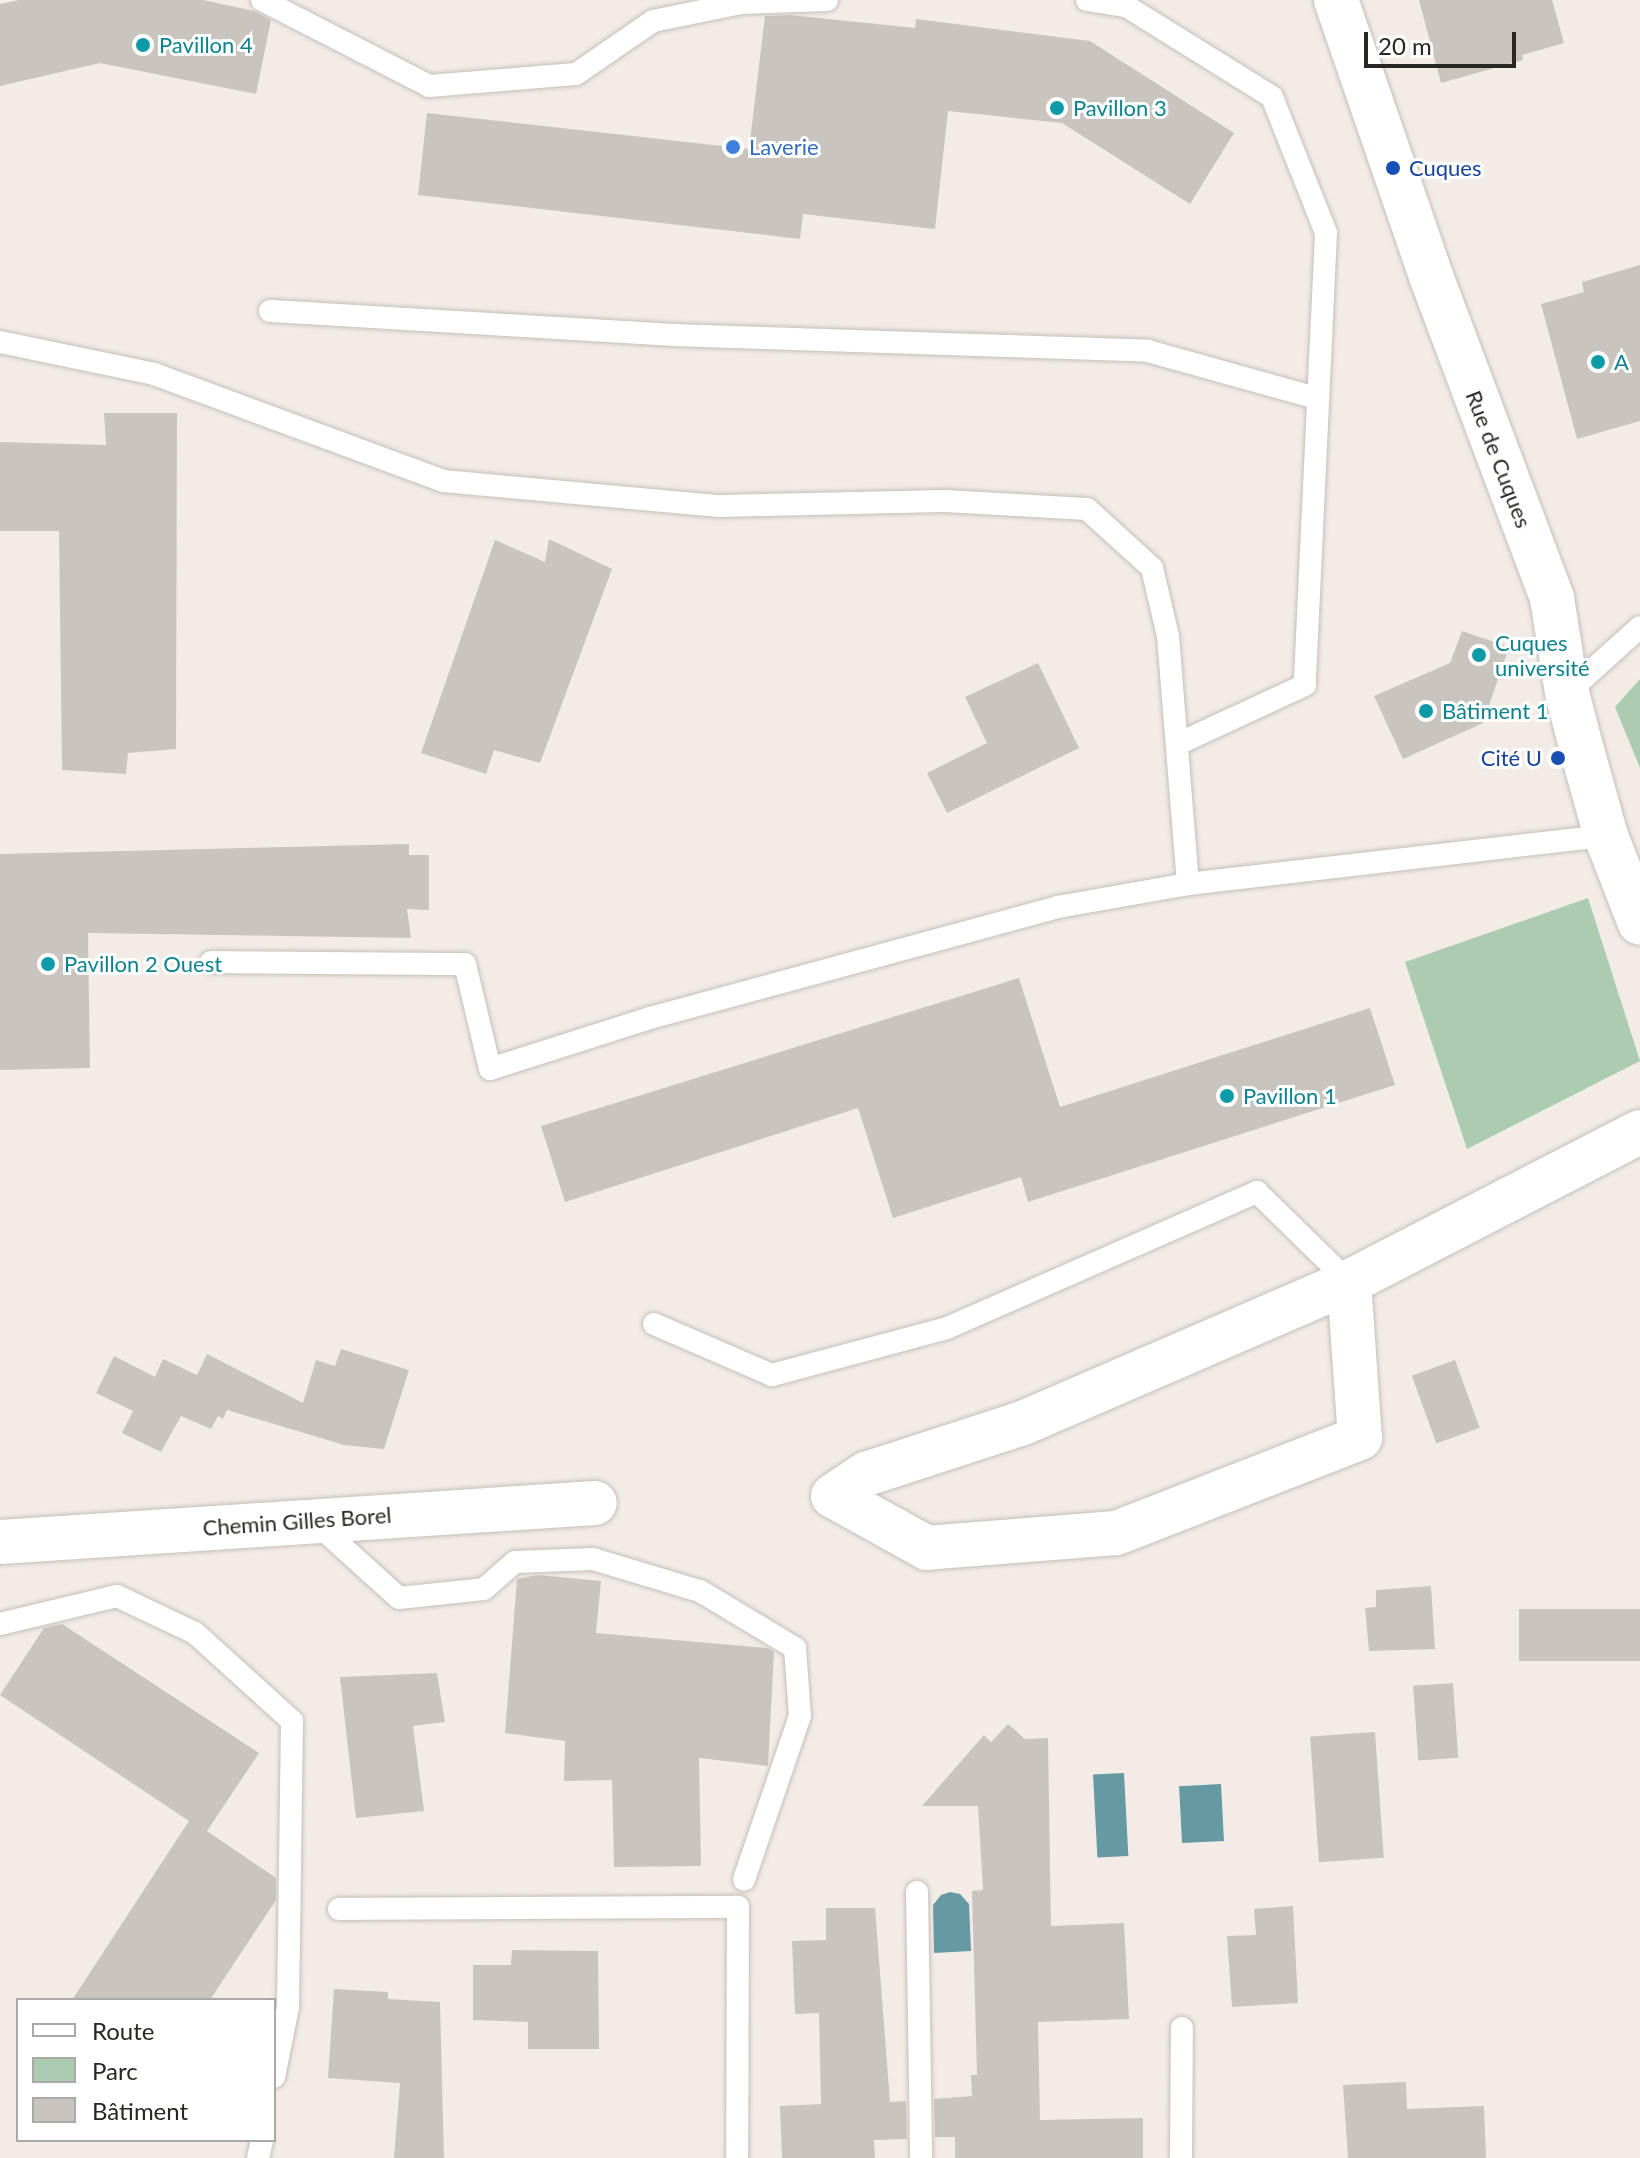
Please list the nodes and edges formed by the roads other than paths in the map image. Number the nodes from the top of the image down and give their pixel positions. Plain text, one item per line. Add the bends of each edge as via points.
1 (262, 0) edge
2 (827, 0) edge
3 (1087, 0) edge
4 (1336, 0) edge
5 (270, 311) dead end
6 (0, 342) edge
7 (1316, 398) junction
8 (1640, 627) edge
9 (1567, 693) junction
10 (1178, 744) junction
11 (1606, 836) junction
12 (1188, 884) junction
13 (1640, 923) edge
14 (211, 962) dead end
15 (1640, 1132) edge
16 (1349, 1282) junction
17 (654, 1324) dead end
18 (595, 1503) dead end
19 (312, 1520) junction
20 (0, 1542) edge
21 (0, 1624) edge
22 (744, 1880) dead end
23 (917, 1892) dead end
24 (339, 1909) dead end
25 (1182, 2028) dead end
26 (276, 2067) edge
27 (737, 2158) edge
28 (921, 2158) edge
29 (1181, 2158) edge

1 - 2 lane via 429,86 576,74 653,21 741,3
3 - 7 lane via 1126,6 1272,97 1326,233
4 - 9 street, Rue de Cuques via 1431,276 1552,598
5 - 7 lane via 676,335 1148,351
6 - 10 lane via 154,374 443,481 719,506 945,501 1087,509 1152,568 1168,636
7 - 10 lane via 1305,685
8 - 9 lane
9 - 11 street, Rue de Cuques
10 - 12 lane
11 - 12 lane
11 - 13 street, Rue de Cuques
12 - 14 lane via 1042,911 650,1018 490,1069 465,964
15 - 16 street
16 - 16 street via 1023,1423 866,1474 833,1496 927,1548 1116,1533 1360,1438
16 - 17 lane via 1257,1192 947,1328 772,1375
18 - 19 street, Chemin Gilles Borel
19 - 20 street, Chemin Gilles Borel
19 - 22 lane via 399,1598 484,1589 515,1562 593,1559 700,1591 795,1648 800,1716
21 - 26 lane via 117,1596 195,1633 292,1721 288,2007
23 - 28 lane
24 - 27 lane via 738,1907
25 - 29 lane

